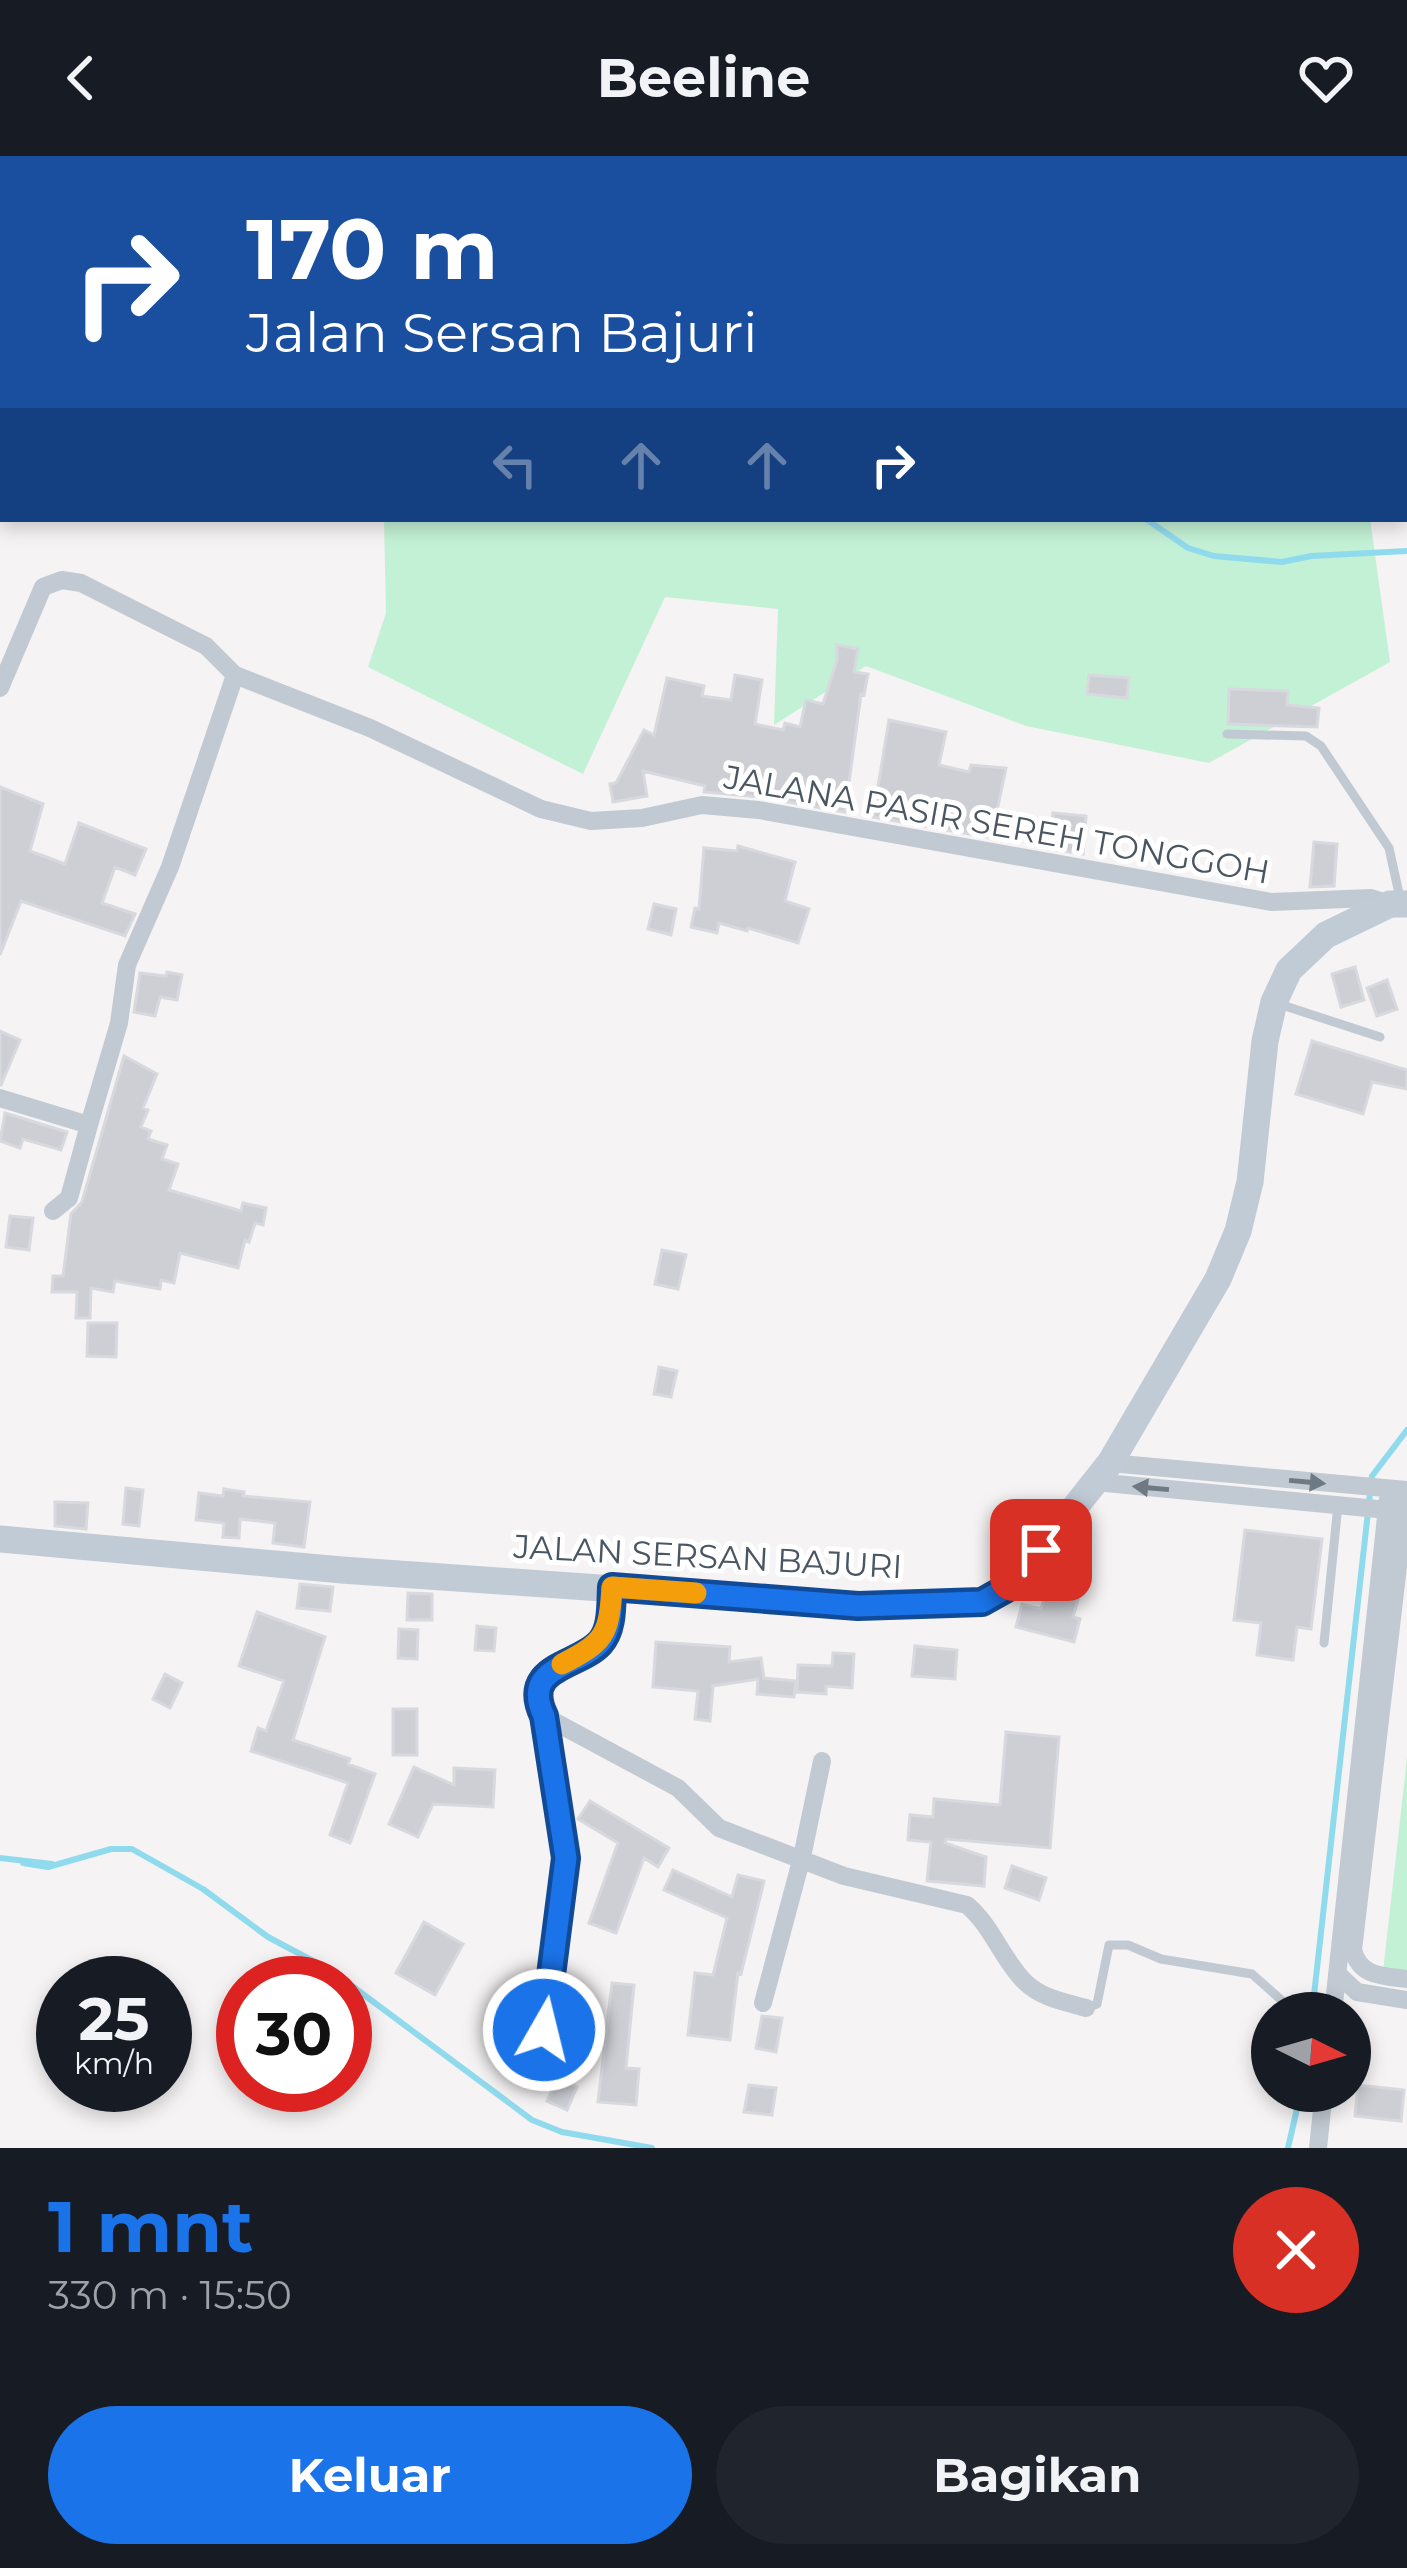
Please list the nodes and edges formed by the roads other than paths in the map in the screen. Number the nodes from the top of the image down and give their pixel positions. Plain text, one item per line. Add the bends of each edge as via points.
1 (236, 675) junction
2 (0, 688) edge
3 (1227, 734) dead end
4 (1399, 904) edge
5 (1274, 1002) junction
6 (1380, 1037) dead end
7 (0, 1099) edge
8 (89, 1126) junction
9 (53, 1211) dead end
10 (1103, 1472) junction
11 (1401, 1490) edge
12 (1338, 1504) junction
13 (1399, 1511) edge
14 (0, 1539) edge
15 (612, 1587) junction
16 (1324, 1643) dead end
17 (544, 1716) junction
18 (822, 1761) dead end
19 (802, 1857) junction
20 (1376, 1975) junction
21 (1339, 1976) junction
22 (1407, 1979) edge
23 (1273, 1992) edge
24 (1336, 1992) edge
25 (1374, 1996) junction
26 (1407, 2000) edge
27 (763, 2003) dead end
28 (1087, 2008) joint
29 (544, 2030) dead end
30 (1322, 2112) edge
31 (1318, 2148) edge

1 - 2 street, JALANA PASIR SEREH TONGGOH via 206,646 145,612 62,580 43,587
1 - 4 street, JALANA PASIR SEREH TONGGOH via 541,809 591,820 702,805 759,810 1271,902
1 - 8 street via 170,867 127,964
3 - 4 lane via 1306,736 1321,746 1389,848
4 - 5 main road, JALAN SERSAN BAJURI via 1325,935 1289,970
5 - 6 lane
5 - 10 main road, JALAN SERSAN BAJURI via 1238,1231 1218,1279
7 - 8 street
8 - 9 street via 70,1198
10 -> 11 street
12 -> 10 street
10 - 15 main road, JALAN SERSAN BAJURI via 1014,1584 982,1602 858,1606
11 - 13 street
12 - 13 street
12 - 16 lane
13 - 20 street via 1356,1926 1356,1962
13 - 21 street
14 - 15 main road, JALAN SERSAN BAJURI
15 - 17 street via 600,1643 553,1669 541,1685
17 - 19 street via 678,1789 718,1828
17 - 29 street via 566,1858
18 - 19 street
19 - 27 street
19 - 28 street via 844,1876 967,1905 1025,1982
20 - 22 street
20 - 25 street
21 - 24 street
21 - 25 street
23 - 28 lane via 1252,1974 1108,1945 1097,2004
25 - 26 street
30 - 31 street

